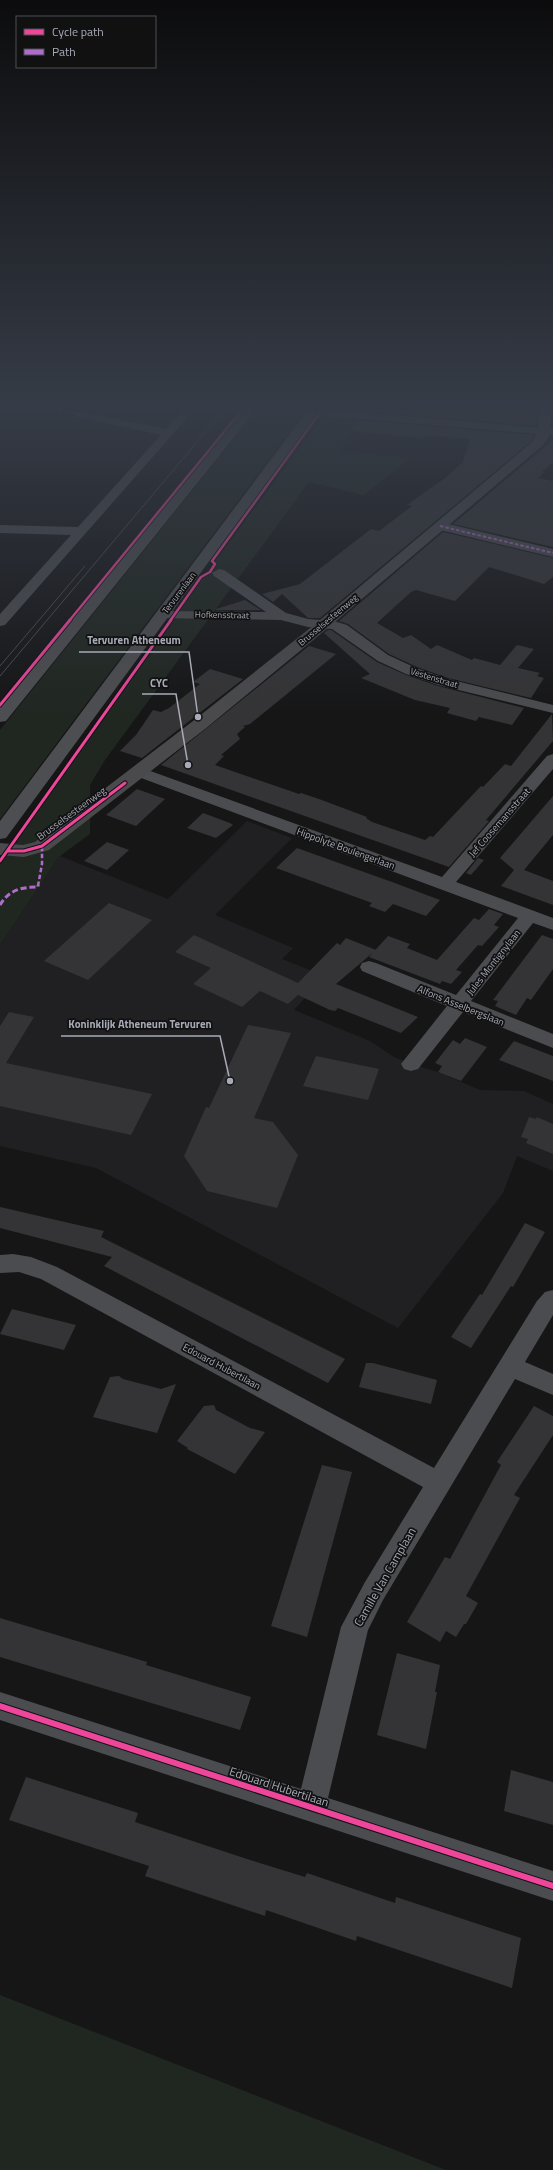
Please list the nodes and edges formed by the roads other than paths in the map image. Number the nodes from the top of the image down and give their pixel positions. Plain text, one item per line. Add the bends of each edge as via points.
1 (98, 511) edge
2 (168, 511) edge
3 (239, 511) edge
4 (457, 511) edge
5 (440, 526) junction
6 (0, 529) edge
7 (80, 531) junction
8 (553, 552) edge
9 (219, 573) dead end
10 (162, 615) junction
11 (281, 616) junction
12 (0, 622) edge
13 (324, 624) junction
14 (553, 709) edge
15 (0, 717) edge
16 (553, 760) edge
17 (139, 772) junction
18 (0, 834) edge
19 (0, 849) edge
20 (445, 884) junction
21 (530, 915) junction
22 (553, 924) edge
23 (369, 967) dead end
24 (460, 1004) junction
25 (553, 1041) edge
26 (411, 1064) dead end
27 (0, 1264) edge
28 (553, 1299) edge
29 (511, 1366) junction
30 (553, 1385) edge
31 (440, 1484) junction
32 (0, 1706) edge
33 (311, 1808) junction
34 (553, 1886) edge

1 - 7 street
2 - 15 main road
3 - 10 main road, Tervurenlaan
4 - 5 street, Brusselsesteenweg
5 - 8 street
5 - 13 street, Brusselsesteenweg
6 - 7 street
7 - 12 street
9 - 11 street, Hofkensstraat
10 - 11 street, Hofkensstraat
10 - 18 main road, Tervurenlaan
11 - 13 street, Hofkensstraat
13 - 14 street, Vestenstraat via 342,628 383,658 411,671 443,682
13 - 17 street, Brusselsesteenweg
16 - 20 street, Jef Coosemansstraat
17 - 19 street, Brusselsesteenweg via 42,846 24,851
17 - 20 street, Hippolyte Boulengerlaan
20 - 21 street, Hippolyte Boulengerlaan
21 - 22 street, Hippolyte Boulengerlaan
21 - 24 street, Jules Montignylaan
23 - 24 street, Alfons Asselbergslaan
24 - 25 street, Alfons Asselbergslaan
24 - 26 street, Jules Montignylaan
27 - 31 street, Edouard Hubertilaan via 11,1262 32,1265 49,1273
28 - 29 street, Camille Van Camplaan
29 - 30 street
29 - 31 street, Camille Van Camplaan
31 - 33 street, Camille Van Camplaan via 374,1591 355,1627
32 - 33 street, Edouard Hubertilaan
33 - 34 street, Edouard Hubertilaan

